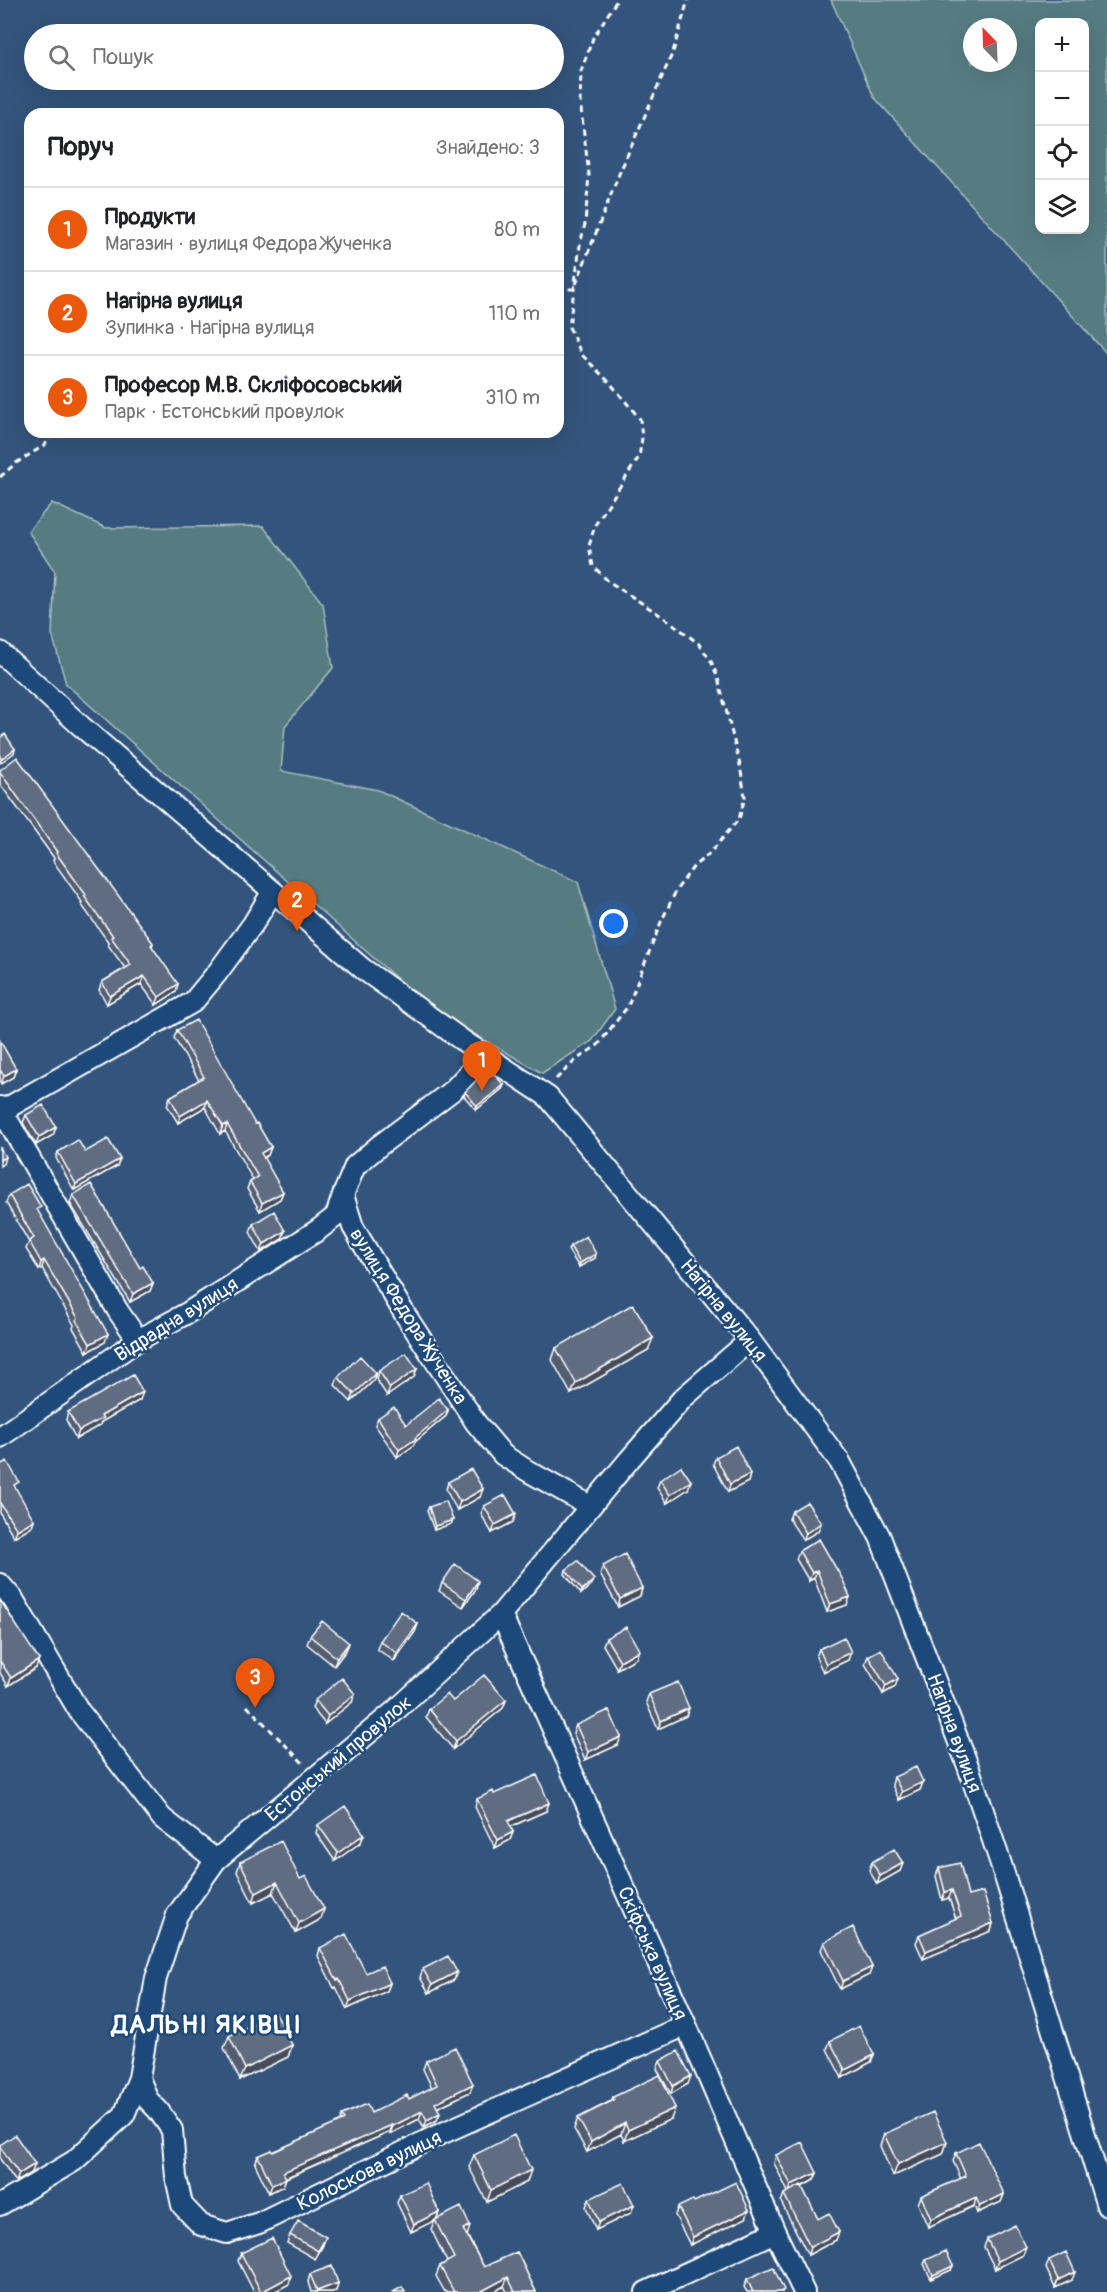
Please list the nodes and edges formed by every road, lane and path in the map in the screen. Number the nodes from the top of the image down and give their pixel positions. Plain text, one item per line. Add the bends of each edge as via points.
1 (617, 0) edge
2 (688, 0) edge
3 (564, 289) edge
4 (574, 289) junction
5 (49, 438) edge
6 (0, 477) edge
7 (0, 652) edge
8 (273, 891) junction
9 (485, 1056) junction
10 (548, 1097) junction
11 (1, 1110) edge
12 (343, 1195) junction
13 (138, 1340) junction
14 (750, 1340) junction
15 (0, 1437) edge
16 (591, 1506) junction
17 (0, 1584) edge
18 (501, 1614) junction
19 (247, 1706) dead end
20 (316, 1776) junction
21 (216, 1860) junction
22 (686, 2025) junction
23 (139, 2078) junction
24 (0, 2205) edge
25 (1107, 2206) edge
26 (775, 2232) junction
27 (646, 2292) edge
28 (804, 2292) edge

1 - 4 path via 593,38 581,70 580,101 589,175
2 - 4 path via 673,52
3 - 4 path
4 - 10 path via 569,327 582,356 640,418 642,438 639,458 595,525 589,546 593,566 608,581 699,644 711,661 745,797 739,819 677,889 628,1005 598,1045 557,1076
5 - 6 path
7 - 8 street, Нагірна вулиця
8 - 9 street, Нагірна вулиця via 363,969
8 - 11 street via 253,924 193,1002
9 - 10 street, Нагірна вулиця
9 - 12 street via 453,1090 356,1166
10 - 14 street, Нагірна вулиця
11 - 13 street
12 - 13 street, Відрадна вулиця via 336,1216 318,1230
12 - 16 street, вулиця Федора Жученка via 353,1227 476,1423 503,1455
13 - 15 street, Відрадна вулиця
14 - 16 street, Естонський провулок via 683,1398
14 - 25 street, Нагірна вулиця via 840,1461 880,1537 972,1776
16 - 18 street, Естонський провулок
17 - 21 street via 13,1599 80,1711 162,1818
18 - 20 street, Естонський провулок via 396,1710
18 - 22 street, Скіфська вулиця
19 - 20 path
20 - 21 street, Естонський провулок
21 - 23 street, Естонський провулок via 177,1915 156,1978
22 - 23 street, Колоскова вулиця via 434,2137 258,2223 227,2233 201,2225 182,2205 172,2130 148,2100
22 - 26 street, Скіфська вулиця
23 - 24 street, Естонський провулок via 124,2115 74,2161
26 - 27 street
26 - 28 street, Скіфська вулиця

